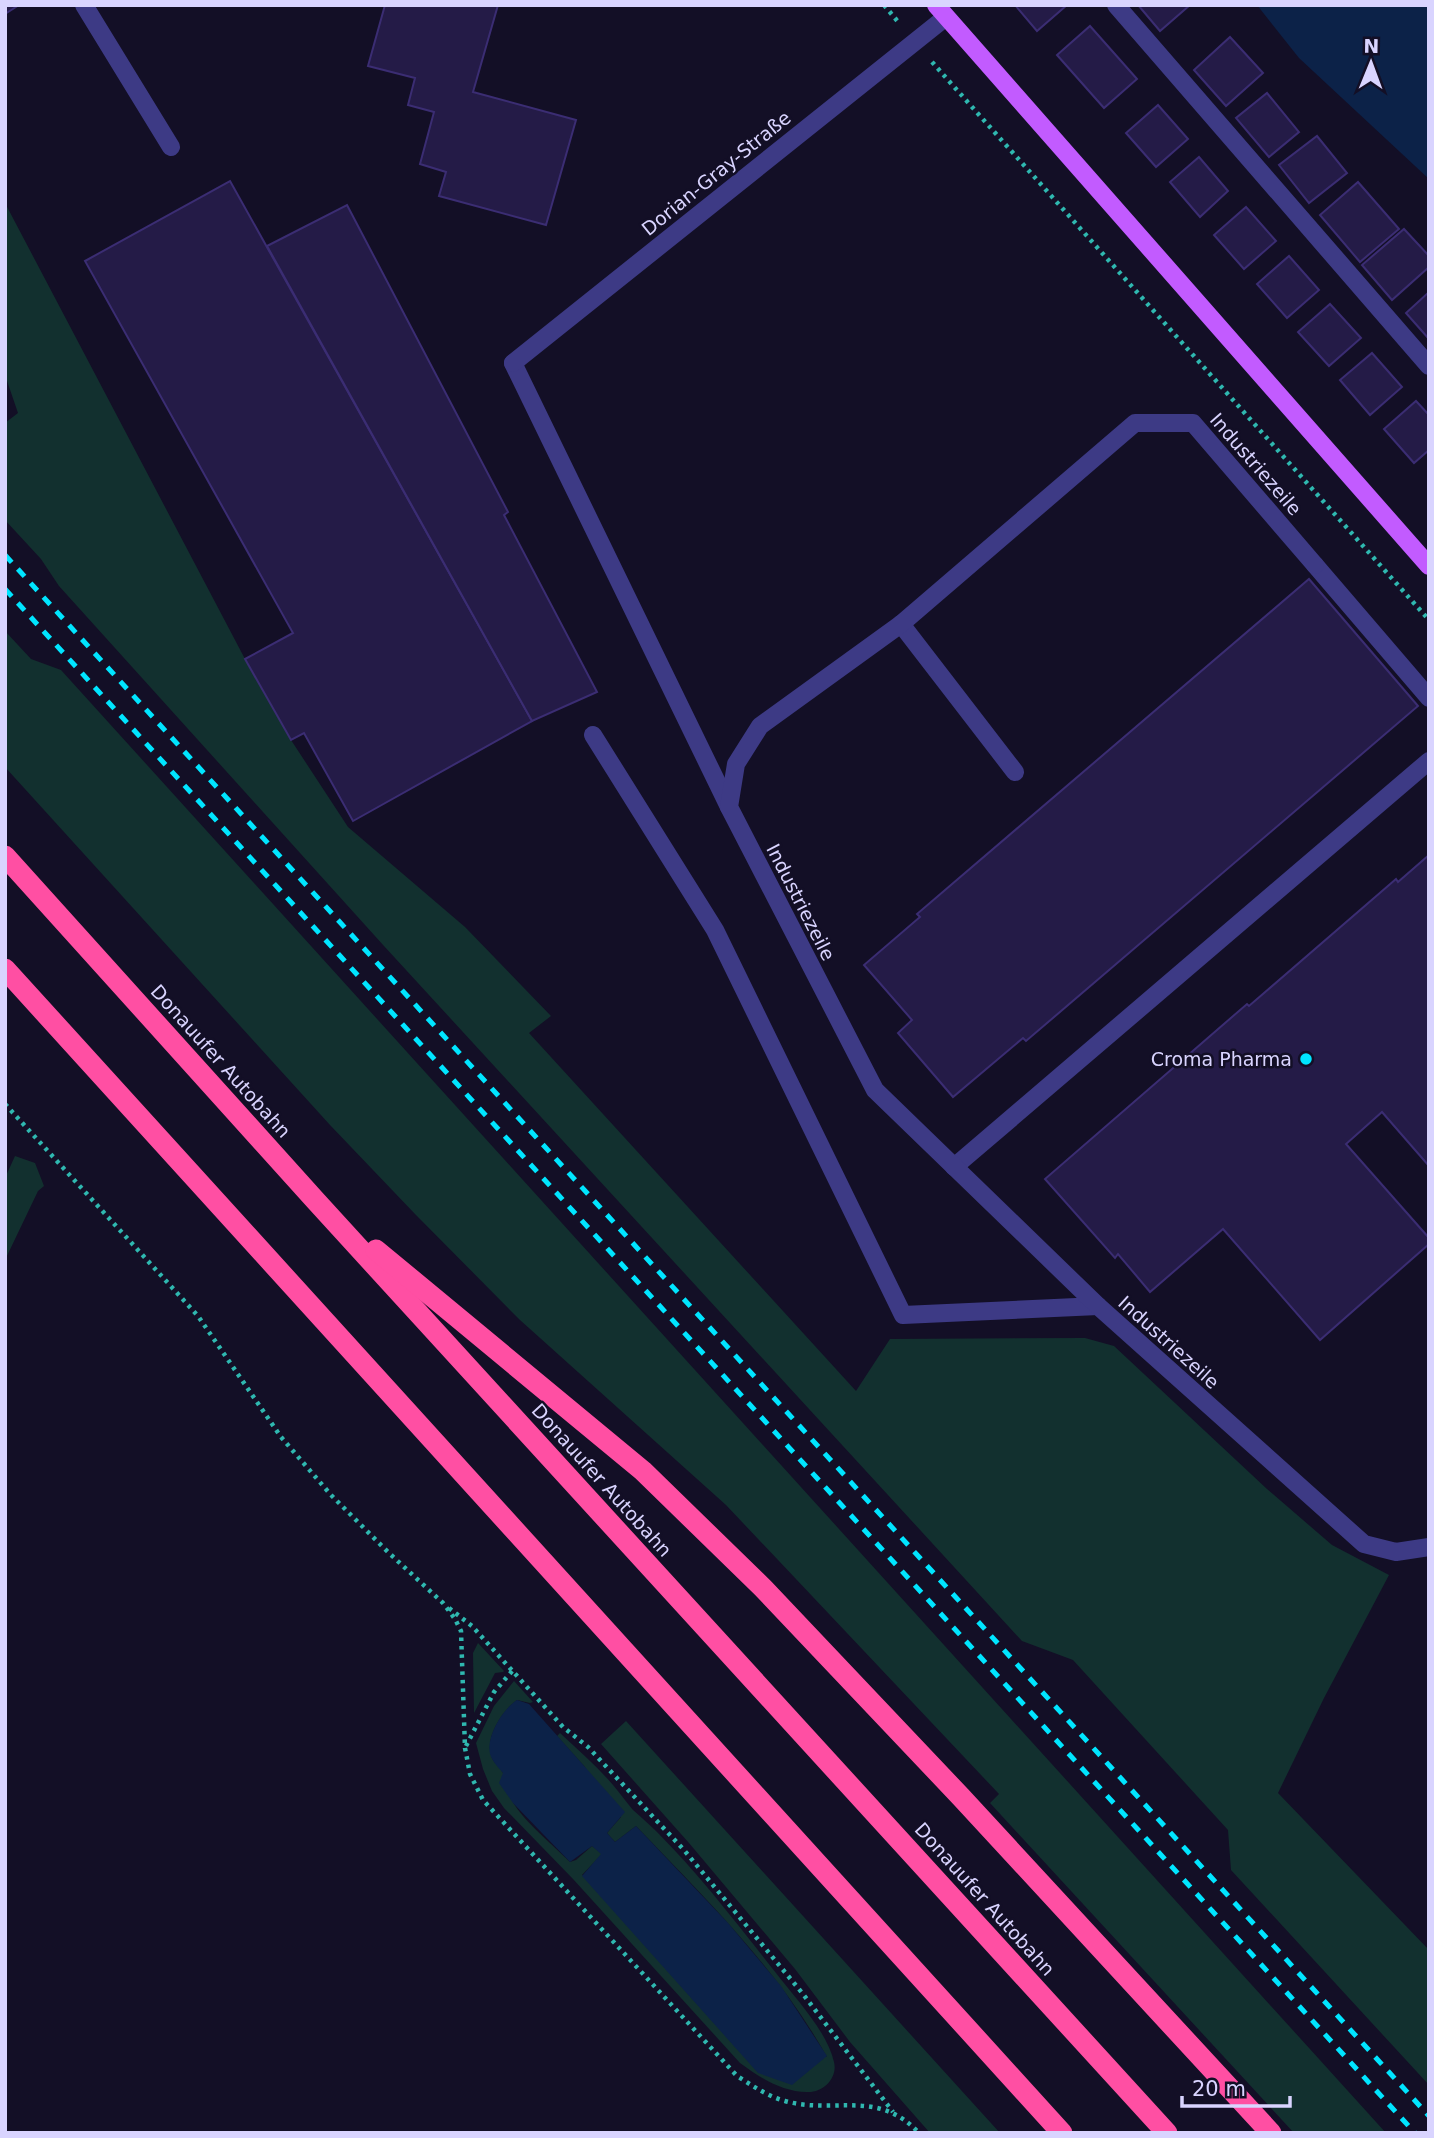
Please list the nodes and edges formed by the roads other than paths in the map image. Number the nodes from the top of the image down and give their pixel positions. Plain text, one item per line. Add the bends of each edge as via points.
1 (84, 5) edge
2 (1116, 5) edge
3 (941, 11) edge
4 (171, 147) dead end
5 (1429, 366) edge
6 (1429, 566) edge
7 (901, 624) junction
8 (1429, 698) edge
9 (593, 735) dead end
10 (1429, 761) edge
11 (1015, 772) dead end
12 (729, 807) junction
13 (5, 856) edge
14 (5, 969) edge
15 (954, 1167) junction
16 (315, 1199) junction
17 (1098, 1306) junction
18 (1429, 1547) edge
19 (1062, 2133) edge
20 (1167, 2133) edge
21 (1271, 2133) edge

1 - 4 street
2 - 5 street
3 - 6 main road
3 - 12 street, Dorian-Gray-Straße via 914,42 513,363
7 - 8 street, Industriezeile via 1136,423 1193,423
7 - 11 street
7 - 12 street, Industriezeile via 760,726 736,764
9 - 17 street via 715,930 903,1315
10 - 15 street
12 - 15 street, Industriezeile via 875,1090
13 - 16 highway, Donauufer Autobahn
14 - 19 highway
15 - 17 street, Industriezeile
16 - 20 highway, Donauufer Autobahn
16 - 21 highway via 643,1471 781,1607
17 - 18 street, Industriezeile via 1364,1544 1396,1552

